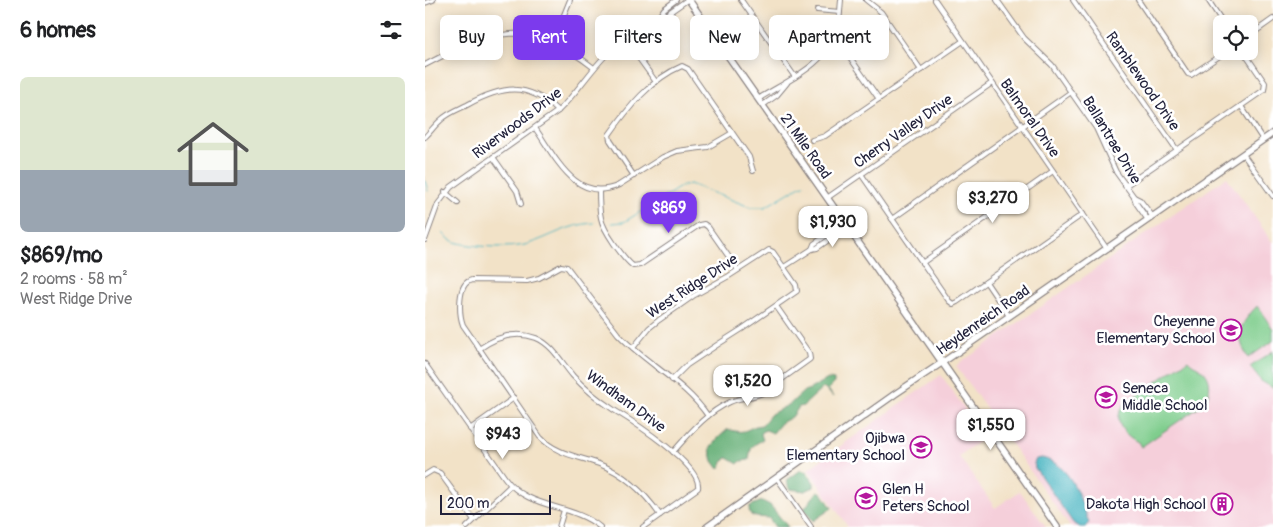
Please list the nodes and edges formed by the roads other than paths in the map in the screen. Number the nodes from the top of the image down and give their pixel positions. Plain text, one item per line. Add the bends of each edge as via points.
1 (433, 0) edge
2 (570, 0) edge
3 (676, 0) edge
4 (688, 0) edge
5 (741, 0) edge
6 (841, 0) edge
7 (866, 0) edge
8 (935, 0) edge
9 (997, 0) edge
10 (1073, 0) edge
11 (1138, 0) edge
12 (1208, 0) edge
13 (425, 3) edge
14 (817, 10) dead end
15 (840, 12) junction
16 (564, 15) edge
17 (660, 15) joint
18 (840, 15) edge
19 (1218, 15) edge
20 (1273, 19) edge
21 (1258, 30) edge
22 (513, 35) edge
23 (963, 41) junction
24 (584, 60) edge
25 (601, 60) edge
26 (640, 60) edge
27 (818, 60) edge
28 (852, 60) edge
29 (1214, 60) edge
30 (1249, 60) edge
31 (425, 65) edge
32 (594, 68) junction
33 (921, 70) junction
34 (795, 77) junction
35 (656, 82) junction
36 (787, 83) junction
37 (992, 83) junction
38 (1071, 92) junction
39 (759, 99) junction
40 (879, 99) junction
41 (763, 105) junction
42 (1241, 106) junction
43 (558, 110) junction
44 (535, 128) junction
45 (1023, 128) junction
46 (732, 133) junction
47 (1273, 133) edge
48 (425, 137) edge
49 (812, 140) dead end
50 (1263, 140) junction
51 (1177, 150) junction
52 (1243, 154) junction
53 (493, 157) junction
54 (753, 170) dead end
55 (1053, 171) junction
56 (861, 174) junction
57 (634, 176) junction
58 (1272, 183) edge
59 (1125, 186) junction
60 (1267, 187) junction
61 (599, 190) junction
62 (445, 192) junction
63 (1273, 196) edge
64 (827, 198) junction
65 (458, 203) dead end
66 (521, 204) dead end
67 (1083, 214) junction
68 (1150, 218) junction
69 (892, 219) junction
70 (425, 221) edge
71 (431, 223) junction
72 (846, 225) junction
73 (425, 240) edge
74 (1107, 249) junction
75 (922, 263) junction
76 (784, 267) junction
77 (738, 270) junction
78 (986, 282) junction
79 (776, 306) junction
80 (1009, 316) junction
81 (633, 348) junction
82 (479, 349) junction
83 (942, 363) junction
84 (425, 364) edge
85 (672, 380) junction
86 (513, 398) junction
87 (708, 416) junction
88 (470, 429) junction
89 (673, 452) junction
90 (425, 475) edge
91 (777, 478) junction
92 (510, 486) junction
93 (564, 510) junction
94 (660, 515) junction
95 (474, 520) junction
96 (467, 527) edge
97 (559, 527) edge
98 (600, 527) edge
99 (643, 527) edge
100 (707, 527) edge
101 (811, 527) edge
102 (1057, 527) edge

1 - 13 street
2 - 16 street
3 - 17 street, Riverwoods Drive
4 - 17 street, Riverwoods Drive
4 - 39 street, 21 Mile Road
5 - 34 street
6 - 15 street
7 - 33 street via 881,12
8 - 23 street, Balmoral Drive
9 - 38 street, Ballantrae Drive via 1021,34 1049,62
10 - 51 street, Ramblewood Drive
11 - 29 street via 1188,74
12 - 19 street
14 - 15 street
15 - 18 street
20 - 21 street
22 - 31 street via 490,36 462,45
23 - 33 street
23 - 37 street, Balmoral Drive
24 - 32 street
25 - 32 street, Riverwoods Drive
26 - 35 street
27 - 34 street
28 - 40 street
30 - 42 street via 1266,87
32 - 43 street, Riverwoods Drive
33 - 40 street
34 - 36 street
35 - 46 street via 684,66
35 - 57 street via 641,95 609,137
36 - 39 street
36 - 41 street
37 - 45 street, Balmoral Drive
37 - 56 street, Cherry Valley Drive
38 - 45 street
38 - 59 street, Ballantrae Drive via 1098,133
39 - 41 street, 21 Mile Road
40 - 49 street via 825,136
41 - 64 street, 21 Mile Road
42 - 50 street
42 - 51 street
43 - 44 street, Riverwoods Drive
43 - 48 street via 530,92 499,90 447,116
44 - 53 street, Riverwoods Drive
44 - 61 street via 570,177 580,185
45 - 55 street, Balmoral Drive
45 - 69 street
46 - 54 street via 749,157
46 - 57 street via 708,147 663,156
47 - 50 street, Heydenreich Road
50 - 52 street, Heydenreich Road
51 - 59 street
52 - 60 street
52 - 68 street, Heydenreich Road
53 - 62 street, Riverwoods Drive
53 - 66 street via 517,191
55 - 67 street, Balmoral Drive
55 - 75 street
56 - 64 street, Cherry Valley Drive
56 - 69 street
57 - 61 street via 615,187
58 - 60 street
59 - 68 street, Ballantrae Drive
60 - 63 street
61 - 77 street via 602,222 635,267 704,224
62 - 65 street
62 - 71 street, Riverwoods Drive
64 - 72 street, 21 Mile Road
67 - 74 street, Balmoral Drive
67 - 78 street
68 - 74 street, Heydenreich Road
69 - 75 street
70 - 71 street
71 - 73 street, Riverwoods Drive
72 - 76 street
72 - 83 street, 21 Mile Road
74 - 80 street, Heydenreich Road
75 - 78 street via 953,304
76 - 77 street, West Ridge Drive via 770,250
76 - 79 street via 797,289
77 - 81 street, West Ridge Drive via 659,320
78 - 80 street
79 - 85 street via 687,365
79 - 87 street via 809,353 808,362 757,396 732,401
80 - 83 street, Heydenreich Road
81 - 82 street via 613,330 565,266 531,280 468,281 460,300 461,317
81 - 85 street
82 - 86 street
82 - 89 street, Windham Drive via 508,336 523,335 539,340 553,350 573,376 596,397
83 - 91 street, Heydenreich Road
83 - 102 street, 21 Mile Road
84 - 88 street
85 - 87 street via 694,398
86 - 88 street
86 - 94 street via 551,446 616,472 641,492
87 - 89 street
88 - 92 street
89 - 94 street, Windham Drive via 699,486
90 - 95 street via 431,471 441,475
91 - 100 street, Heydenreich Road
91 - 101 street
92 - 93 street via 529,499
92 - 95 street
93 - 97 street
93 - 98 street via 587,518
94 - 99 street
95 - 96 street

